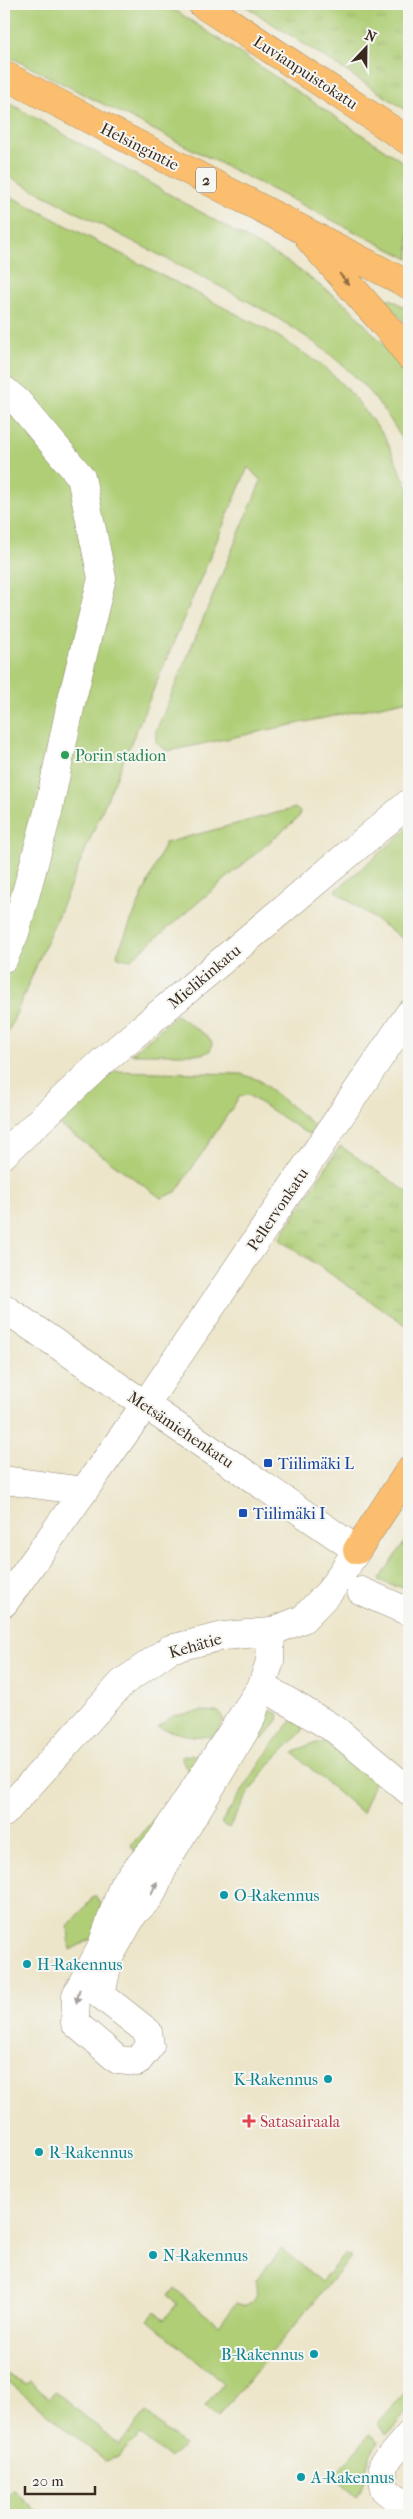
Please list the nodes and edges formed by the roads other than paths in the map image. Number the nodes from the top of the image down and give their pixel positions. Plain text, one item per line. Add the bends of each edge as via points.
1 (202, 4) edge
2 (4, 75) edge
3 (409, 141) edge
4 (301, 229) junction
5 (409, 285) edge
6 (409, 356) edge
7 (4, 390) edge
8 (409, 804) edge
9 (4, 958) edge
10 (409, 1014) edge
11 (4, 1154) edge
12 (4, 1308) edge
13 (145, 1405) junction
14 (409, 1470) edge
15 (4, 1480) edge
16 (84, 1491) junction
17 (357, 1550) junction
18 (12, 1576) edge
19 (361, 1591) dead end
20 (4, 1603) edge
21 (409, 1612) edge
22 (271, 1632) junction
23 (262, 1686) junction
24 (409, 1791) edge
25 (4, 1813) edge
26 (125, 1908) junction
27 (409, 2434) edge
28 (409, 2506) edge

1 - 3 main road, Luvianpuistokatu
2 - 4 main road, Helsingintie / 2
4 - 5 main road, Helsingintie / 2
4 -> 6 main road
7 - 9 street via 18,402 81,477 102,578 48,812 15,933
8 - 11 street, Mielikinkatu via 103,1061
10 - 13 street, Pellervonkatu
12 - 13 street, Metsämiehenkatu
13 - 16 street, Pellervonkatu
13 - 17 street, Metsämiehenkatu
14 - 17 main road
15 - 16 street
16 - 18 street, Pellervonkatu
17 - 22 street, Kehätie via 330,1591 303,1619
18 - 20 street, Pellervonkatu
19 - 21 street
22 - 23 street via 270,1661
22 - 25 street, Kehätie via 223,1636 170,1649 122,1683
23 - 24 street via 336,1730
23 - 26 street via 161,1840 123,1885
26 -> 23 street via 150,1897 168,1858 250,1722
26 -> 26 street via 76,1995 75,2024 118,2060 137,2062 150,2046 148,2032 101,1995 108,1957
27 - 28 street via 383,2466 384,2489

